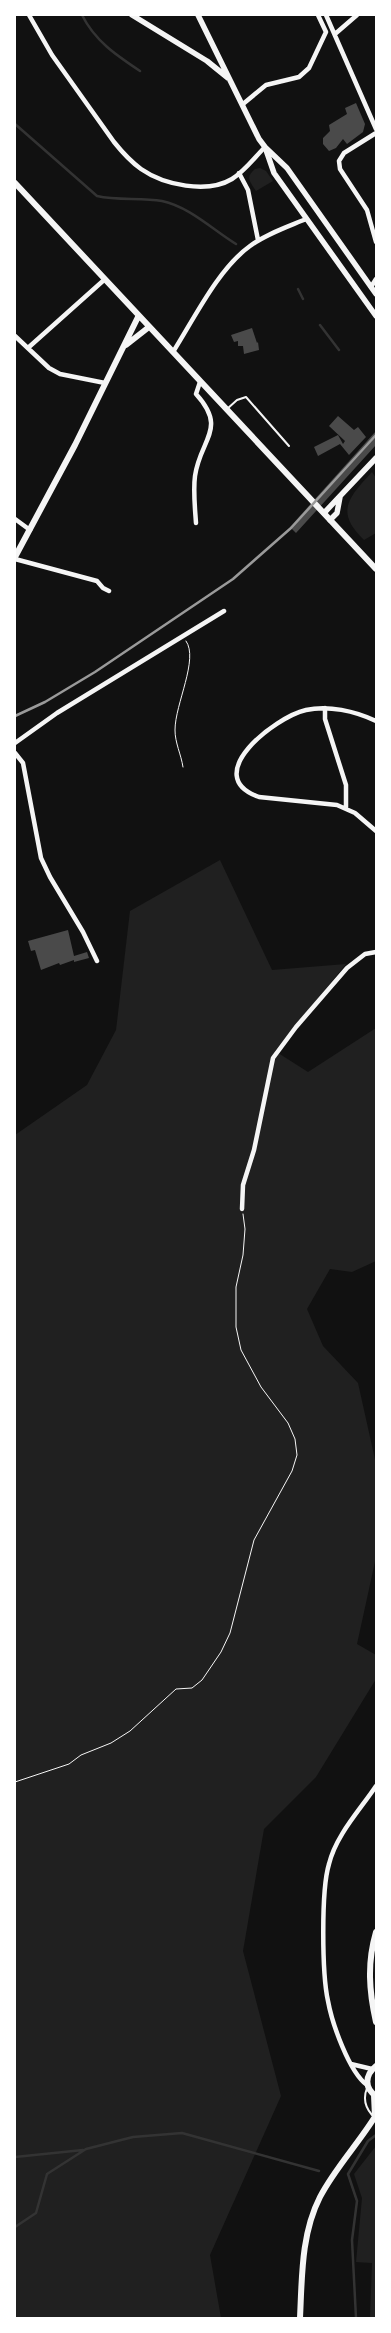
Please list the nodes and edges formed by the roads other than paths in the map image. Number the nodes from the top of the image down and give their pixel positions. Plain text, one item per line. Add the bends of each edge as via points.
1 (29, 15) edge
2 (132, 15) edge
3 (198, 15) edge
4 (318, 15) edge
5 (326, 15) edge
6 (357, 15) edge
7 (335, 34) junction
8 (218, 54) junction
9 (207, 61) junction
10 (229, 80) junction
11 (243, 104) junction
12 (376, 131) edge
13 (265, 147) junction
14 (240, 173) junction
15 (15, 183) edge
16 (306, 218) junction
17 (258, 240) junction
18 (376, 242) edge
19 (376, 279) edge
20 (104, 280) junction
21 (371, 287) junction
22 (376, 294) edge
23 (376, 316) edge
24 (138, 317) junction
25 (149, 328) junction
26 (15, 336) edge
27 (125, 346) junction
28 (29, 348) junction
29 (173, 352) junction
30 (200, 382) junction
31 (105, 383) junction
32 (227, 410) junction
33 (289, 446) dead end
34 (376, 458) edge
35 (340, 496) junction
36 (324, 513) junction
37 (15, 519) edge
38 (330, 520) junction
39 (196, 523) dead end
40 (30, 530) junction
41 (15, 558) edge
42 (376, 569) edge
43 (109, 591) dead end
44 (224, 611) dead end
45 (325, 708) junction
46 (376, 721) edge
47 (15, 743) edge
48 (15, 753) edge
49 (346, 808) junction
50 (376, 831) edge
51 (376, 952) edge
52 (96, 961) dead end
53 (242, 1209) road end
54 (376, 1786) edge
55 (376, 1932) edge
56 (376, 2022) edge
57 (350, 2064) junction
58 (374, 2068) edge
59 (368, 2085) junction
60 (375, 2095) edge
61 (376, 2116) edge
62 (300, 2318) edge

1 - 14 street via 52,55 114,142 142,170 182,185 201,187 220,185
2 - 9 street
3 - 8 street
4 - 11 street via 326,32 309,68 300,77 266,85
5 - 7 street
6 - 7 street
7 - 12 street
8 - 9 street
8 - 10 street
9 - 10 street
10 - 11 street
11 - 13 street
12 - 18 street via 344,153 339,161 340,169 367,210
13 - 14 street
13 - 16 street via 274,173
13 - 21 street via 287,168
14 - 17 street via 248,190
15 - 20 main road
16 - 17 street
16 - 23 street
17 - 29 street via 235,259 217,282
19 - 21 street
20 - 24 main road
20 - 28 street
21 - 22 street
24 - 25 main road
24 - 27 main road
25 - 27 main road
25 - 29 main road
26 - 28 street
27 - 31 main road
28 - 31 street via 60,374
29 - 30 main road
30 - 32 main road
30 - 39 street via 196,394 207,406 213,424 195,476
31 - 40 main road
32 - 33 lane via 237,400 246,398
32 - 36 main road
34 - 35 street
35 - 36 street
35 - 38 street via 336,513
36 - 38 main road
37 - 40 street
38 - 42 main road
40 - 41 main road
41 - 43 street via 97,581
44 - 47 street via 57,713
45 - 46 street via 351,712
45 - 49 street via 325,719 346,784
45 - 49 street via 294,713 279,721 239,758 239,780 244,789 259,797
48 - 52 street via 23,763 42,858
49 - 50 street
51 - 53 street via 366,954 347,968 273,1058 243,1186
54 - 57 street via 334,1848 326,1879 325,1982 328,2002
55 - 56 main road via 370,1950 369,1978
57 - 58 street
57 - 59 street via 360,2080
58 - 59 main road via 367,2080
59 - 60 main road
59 - 61 lane via 364,2096 368,2110
60 - 61 main road
61 - 62 main road via 319,2198 302,2259

